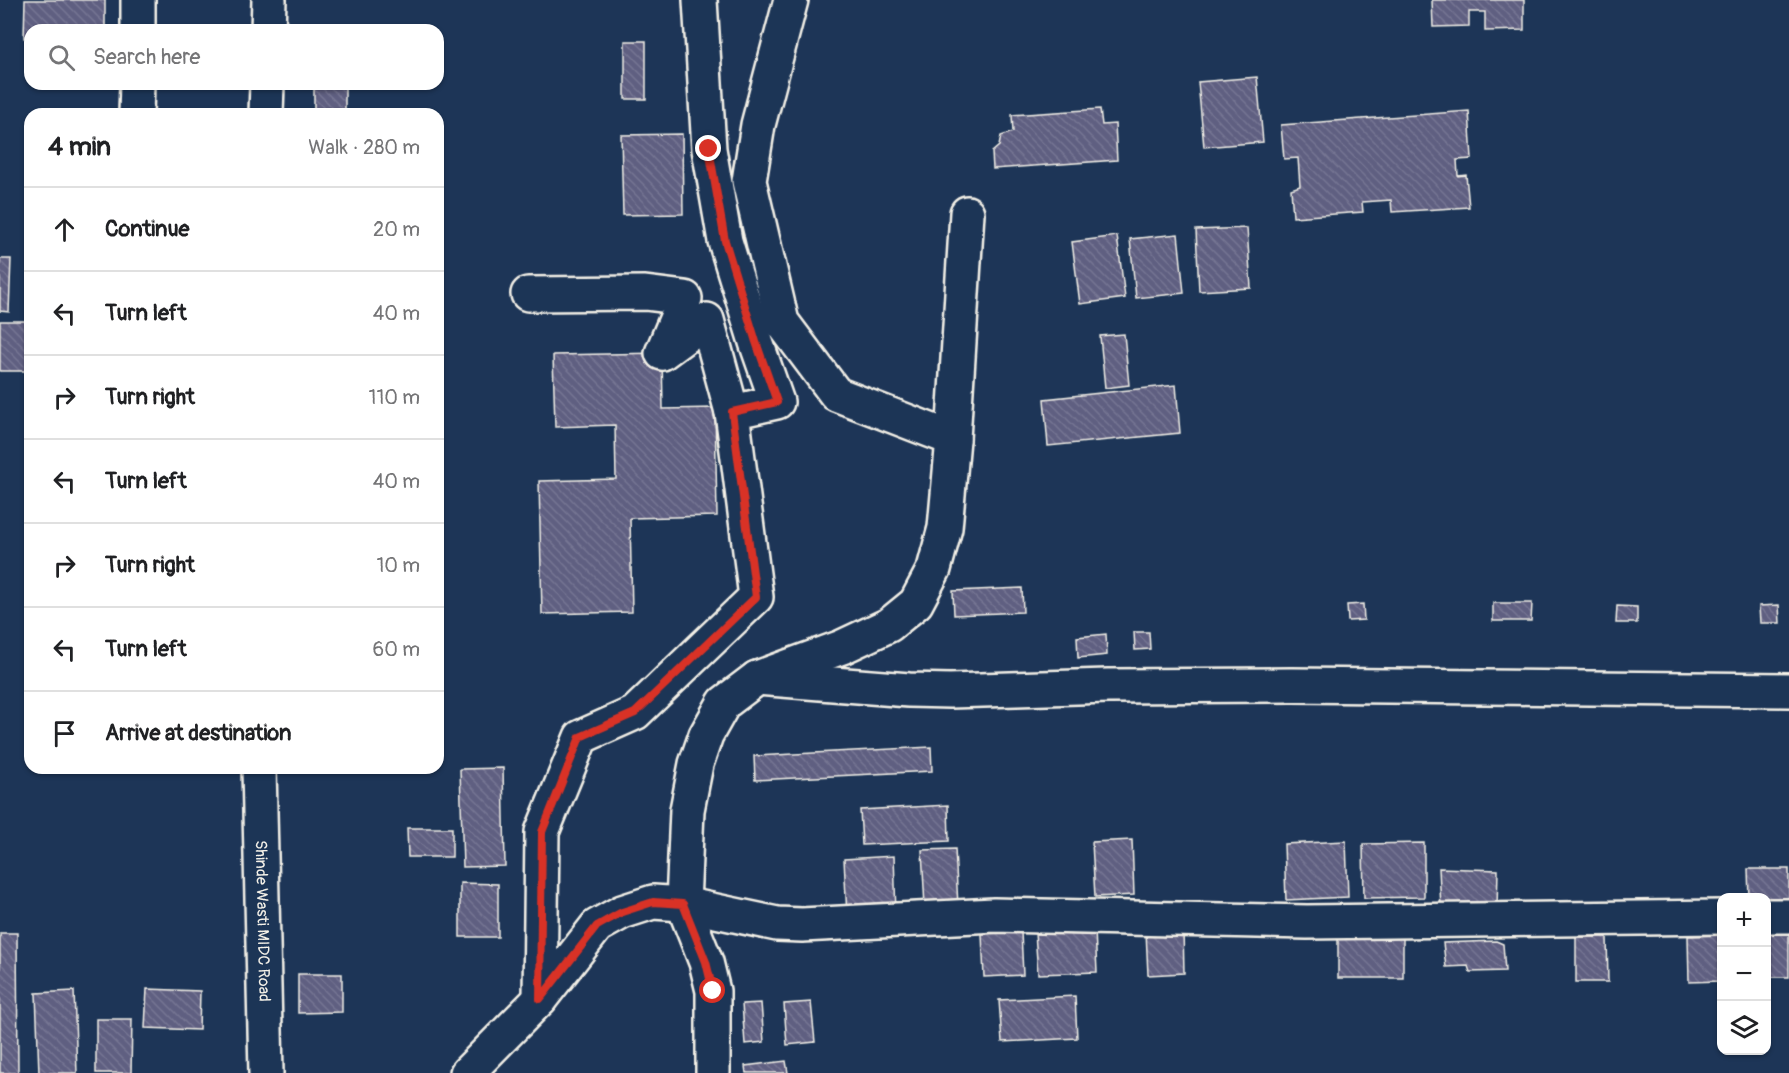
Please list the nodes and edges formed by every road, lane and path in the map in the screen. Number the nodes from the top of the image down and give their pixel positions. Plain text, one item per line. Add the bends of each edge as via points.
1 (138, 0) edge
2 (269, 0) edge
3 (700, 0) edge
4 (791, 0) edge
5 (138, 24) edge
6 (268, 24) edge
7 (137, 90) edge
8 (267, 90) edge
9 (136, 108) edge
10 (266, 108) edge
11 (967, 213) dead end
12 (528, 294) dead end
13 (732, 412) junction
14 (953, 439) junction
15 (757, 678) junction
16 (1789, 690) edge
17 (259, 774) edge
18 (683, 904) junction
19 (1771, 916) edge
20 (1789, 916) edge
21 (1717, 917) edge
22 (540, 999) junction
23 (266, 1073) edge
24 (467, 1073) edge
25 (713, 1073) edge

1 - 5 street
2 - 6 street
3 - 13 street via 709,149 725,241 777,402
4 - 14 street via 758,125 749,181 782,322 836,394
7 - 9 street
8 - 10 street
11 - 14 street
12 - 13 street via 685,298 662,353 707,320
13 - 22 street via 756,597 635,713 580,737 542,832
14 - 15 street via 945,528 934,569 916,603 889,625
15 - 16 street via 950,691 1292,685
15 - 18 street via 724,704 706,735 696,764 687,810
17 - 23 street, Shinde Wasti MIDC Road
18 - 21 street via 777,924 802,925 993,915 1307,922
18 - 22 street via 653,902 622,912 597,926
18 - 25 street via 713,991
19 - 20 street
22 - 24 street

